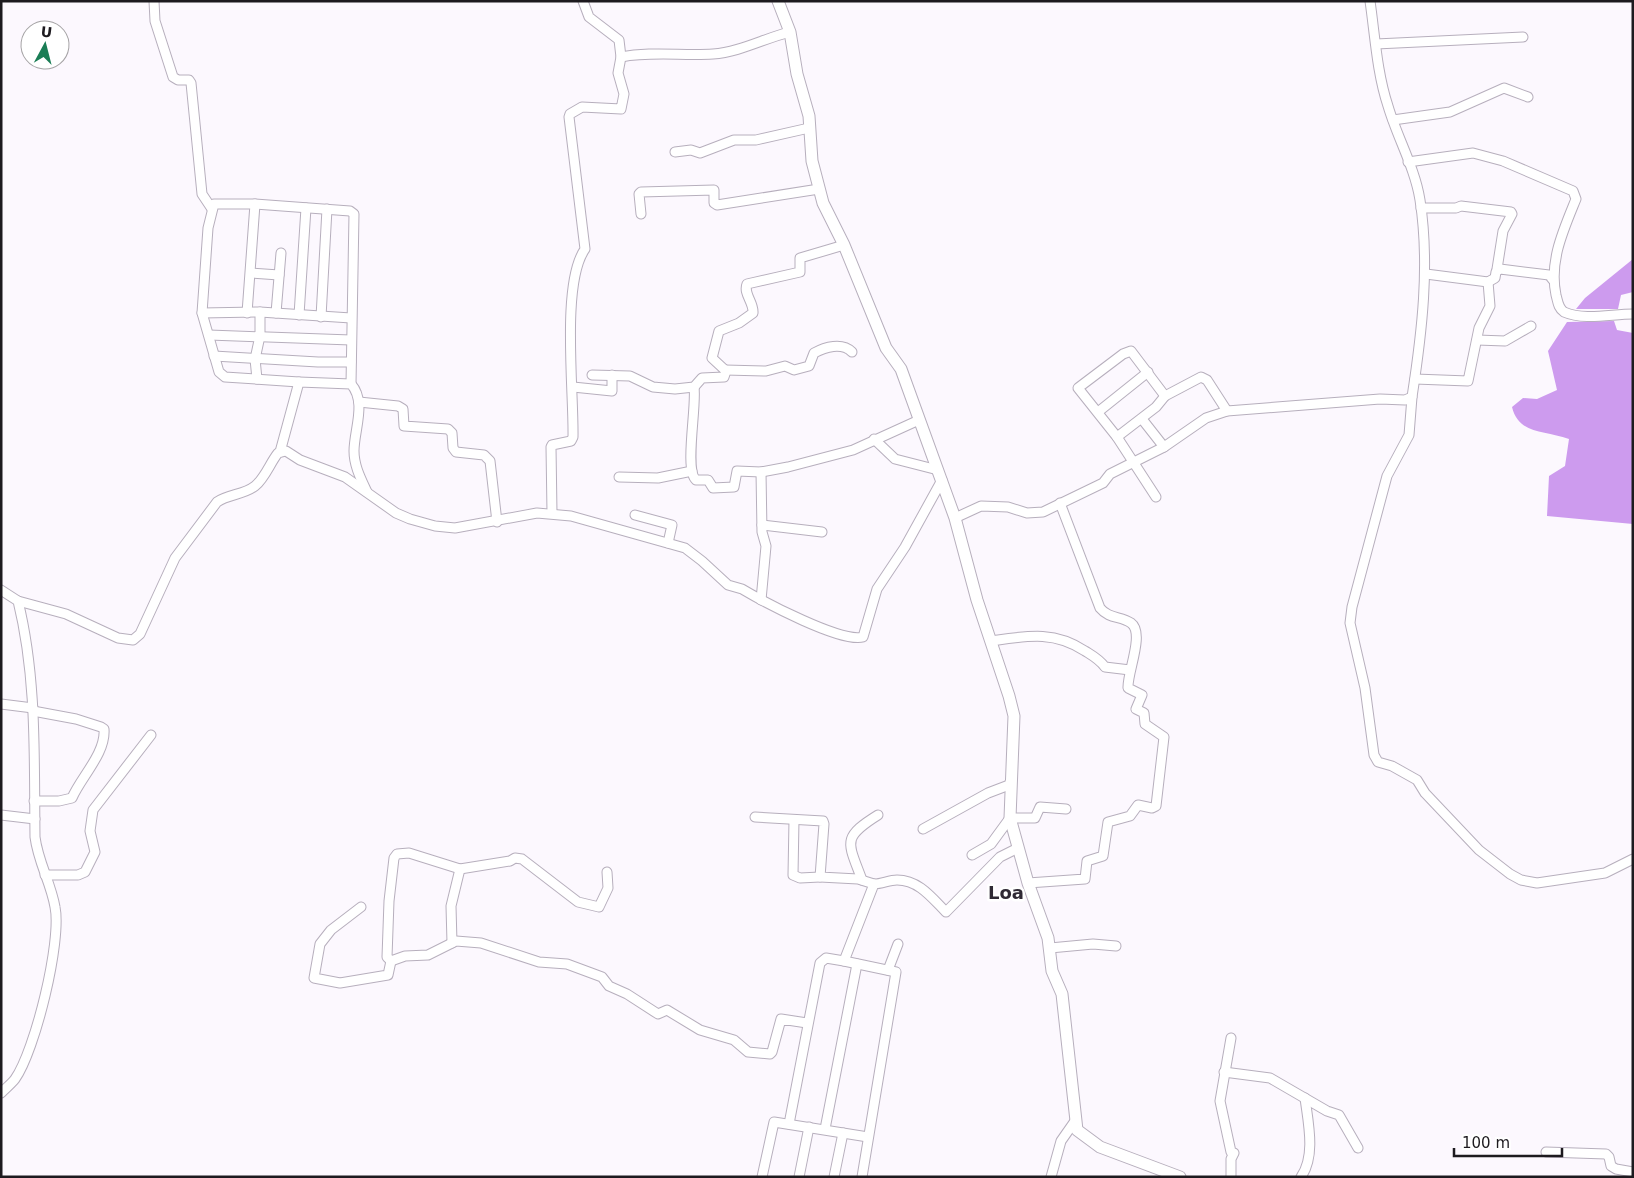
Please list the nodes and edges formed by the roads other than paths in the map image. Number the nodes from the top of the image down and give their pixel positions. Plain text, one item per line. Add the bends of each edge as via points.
1 (154, 1) edge
2 (583, 1) edge
3 (778, 1) edge
4 (1370, 1) edge
5 (790, 32) junction
6 (1523, 37) dead end
7 (1376, 44) junction
8 (621, 57) junction
9 (1528, 97) dead end
10 (1393, 120) junction
11 (809, 128) junction
12 (676, 152) dead end
13 (1408, 162) junction
14 (819, 189) junction
15 (255, 204) junction
16 (306, 208) junction
17 (1421, 208) junction
18 (212, 209) junction
19 (328, 209) junction
20 (642, 214) dead end
21 (844, 245) junction
22 (280, 253) dead end
23 (1497, 270) junction
24 (250, 273) junction
25 (1426, 274) junction
26 (279, 275) junction
27 (1553, 280) junction
28 (1488, 282) junction
29 (260, 312) junction
30 (202, 313) junction
31 (247, 313) junction
32 (276, 313) junction
33 (1633, 314) edge
34 (298, 315) junction
35 (321, 317) junction
36 (352, 318) junction
37 (1531, 326) dead end
38 (209, 335) junction
39 (260, 336) junction
40 (351, 340) junction
41 (1477, 340) junction
42 (852, 352) dead end
43 (214, 356) junction
44 (255, 359) junction
45 (351, 362) junction
46 (725, 370) junction
47 (1148, 372) junction
48 (592, 375) dead end
49 (612, 375) junction
50 (257, 379) junction
51 (1415, 379) junction
52 (299, 382) junction
53 (350, 384) junction
54 (573, 387) junction
55 (694, 387) junction
56 (1165, 396) junction
57 (1412, 397) junction
58 (359, 402) junction
59 (1227, 411) junction
60 (1098, 412) junction
61 (1142, 419) junction
62 (919, 420) junction
63 (1117, 437) junction
64 (874, 439) junction
65 (1164, 446) junction
66 (280, 452) junction
67 (1133, 464) junction
68 (692, 471) junction
69 (761, 472) junction
70 (940, 475) junction
71 (619, 477) dead end
72 (367, 493) junction
73 (1156, 496) dead end
74 (1060, 503) junction
75 (552, 514) junction
76 (635, 515) dead end
77 (955, 518) junction
78 (497, 522) junction
79 (762, 525) junction
80 (822, 532) dead end
81 (668, 543) junction
82 (1, 590) edge
83 (761, 600) junction
84 (18, 601) junction
85 (991, 641) junction
86 (1130, 670) junction
87 (1, 704) edge
88 (33, 710) junction
89 (151, 735) dead end
90 (1010, 782) junction
91 (34, 801) junction
92 (1066, 809) dead end
93 (878, 815) dead end
94 (1, 816) edge
95 (755, 818) dead end
96 (1010, 818) junction
97 (35, 819) junction
98 (794, 820) junction
99 (923, 829) dead end
100 (1018, 848) junction
101 (972, 855) dead end
102 (1633, 860) edge
103 (460, 869) junction
104 (607, 872) dead end
105 (45, 874) junction
106 (820, 877) junction
107 (862, 880) junction
108 (1028, 883) junction
109 (874, 884) junction
110 (361, 907) dead end
111 (452, 943) junction
112 (898, 944) dead end
113 (1116, 946) dead end
114 (1050, 948) junction
115 (391, 960) junction
116 (844, 961) junction
117 (857, 964) junction
118 (888, 970) junction
119 (807, 1023) junction
120 (1230, 1038) dead end
121 (1224, 1072) junction
122 (1, 1093) edge
123 (1305, 1098) junction
124 (1075, 1121) junction
125 (789, 1124) junction
126 (809, 1127) junction
127 (825, 1129) junction
128 (843, 1133) junction
129 (868, 1137) junction
130 (1358, 1148) dead end
131 (1546, 1152) dead end
132 (1633, 1172) edge
133 (762, 1177) edge
134 (799, 1177) edge
135 (834, 1177) edge
136 (862, 1177) edge
137 (1051, 1177) edge
138 (1180, 1177) edge
139 (1230, 1177) edge
140 (1300, 1177) edge

1 - 18 street via 154,21 174,77 191,83 202,194
2 - 8 street via 589,17 619,40
3 - 5 street
4 - 7 street
5 - 8 street via 713,54 635,54
5 - 11 street
6 - 7 street
7 - 10 street via 1381,78
8 - 54 street via 618,73 624,94 621,109 582,107 569,117 585,249 576,265 573,286 570,330
9 - 10 street via 1504,88 1450,112
10 - 13 street
11 - 12 street via 756,140 732,141 700,153 691,150
11 - 14 street
13 - 17 street
13 - 27 street via 1463,153 1477,154 1503,160 1573,191 1576,200 1557,248
14 - 20 street via 716,205 714,190 641,192
14 - 21 street via 830,222
15 - 16 street
15 - 18 street via 218,203
15 - 24 street
16 - 19 street
16 - 34 street
17 - 23 street via 1461,206 1512,213 1503,232
17 - 25 street
18 - 30 street
19 - 35 street
19 - 36 street via 350,211 355,217
21 - 46 street via 800,258 800,272 747,284 753,313 719,331 712,354 712,358
21 - 62 street via 886,348 900,369
22 - 26 street
23 - 27 street via 1548,275
23 - 28 street via 1495,278
24 - 26 street
24 - 31 street
25 - 28 street
25 - 51 street
26 - 32 street
27 - 33 street via 1558,305 1563,311 1597,316
28 - 41 street via 1490,306
29 - 31 street
29 - 32 street
29 - 39 street
30 - 31 street
30 - 38 street
32 - 34 street
34 - 35 street
35 - 36 street
36 - 40 street
37 - 41 street via 1505,341
38 - 39 street
38 - 43 street
39 - 40 street
39 - 44 street
40 - 45 street
41 - 51 street via 1467,382
42 - 46 street via 837,346 820,350 814,353 809,366 797,369 784,366 766,371
43 - 44 street
43 - 50 street via 222,376
44 - 45 street
44 - 50 street
45 - 53 street
46 - 55 street via 726,376 702,378
47 - 56 street
47 - 60 street
47 - 60 street via 1134,352 1129,351 1078,388
48 - 49 street
49 - 54 street via 612,391
49 - 55 street via 630,376 653,387
50 - 52 street
51 - 57 street
52 - 53 street
52 - 66 street
53 - 58 street
54 - 75 street via 573,437 571,441 551,447
55 - 68 street
56 - 59 street via 1201,377 1207,380
56 - 61 street
57 - 59 street
57 - 102 street via 1409,435 1387,476 1350,623 1365,688 1374,755 1378,762 1417,780 1425,793 1479,850 1521,880 1537,883 1605,873
58 - 72 street via 354,452
58 - 78 street via 398,406 403,409 404,426 448,429 456,452 484,455 490,461
59 - 65 street via 1206,418
60 - 63 street
61 - 63 street
61 - 65 street
62 - 64 street
62 - 70 street
63 - 67 street
64 - 69 street via 853,450
64 - 70 street via 895,459
65 - 67 street
66 - 72 street via 286,451 300,460 338,474
66 - 84 street via 255,486 218,502 175,558 140,634 133,640 118,638 66,614
67 - 73 street
67 - 74 street via 1106,476 1103,483
68 - 69 street via 695,480 708,480 714,488 734,487 737,473 741,470
68 - 71 street via 658,478
69 - 79 street
70 - 77 street
70 - 83 street via 904,547 877,589 863,637 852,639 822,629
72 - 78 street via 396,513 436,526 455,528
74 - 77 street via 1034,514 1008,507 982,506
74 - 86 street via 1100,608 1108,616 1130,622 1135,630 1138,639
75 - 78 street via 537,513
75 - 81 street via 572,516
76 - 81 street via 672,525
77 - 85 street
79 - 80 street
79 - 83 street via 766,546
81 - 83 street via 685,548 728,585
82 - 84 street
84 - 88 street via 26,635
85 - 86 street via 1020,637 1058,638 1073,642 1101,659 1105,667
85 - 90 street via 1014,716
86 - 108 street via 1128,688 1143,696 1136,709 1144,712 1145,724 1164,737 1158,803 1154,808 1138,805 1130,816 1108,822 1103,856 1087,861 1084,880
87 - 88 street
88 - 91 street
88 - 91 street via 104,729 97,754 72,798
89 - 105 street via 93,810 90,831 95,852 85,872 78,875
90 - 96 street
90 - 99 street
91 - 97 street
92 - 96 street via 1040,807 1035,818
93 - 107 street via 856,830 851,843
94 - 97 street
95 - 98 street
96 - 100 street
96 - 101 street via 991,844
97 - 105 street via 37,853
98 - 106 street via 793,875
98 - 106 street via 824,822
100 - 108 street
100 - 109 street via 1000,857 946,912 919,886 910,882 898,880
103 - 104 street via 523,859 578,902 599,907 608,888
103 - 111 street via 452,902
103 - 115 street via 409,853 396,855 389,901 387,957
105 - 122 street via 57,924 52,954 30,1046 14,1080
106 - 107 street
107 - 109 street
108 - 114 street
109 - 116 street
110 - 115 street via 330,930 320,944 313,976 340,983 385,976
111 - 115 street via 428,955
111 - 119 street via 481,943 539,962 567,964 603,978 609,986 658,1014 667,1010 700,1030 734,1040 748,1052 769,1054 774,1048 779,1020
112 - 118 street
113 - 114 street via 1093,944
114 - 124 street via 1052,971 1062,994 1066,1016
116 - 117 street
116 - 119 street via 821,960
117 - 118 street
117 - 127 street
118 - 129 street via 896,972
119 - 125 street
120 - 121 street
121 - 123 street via 1267,1077
121 - 139 street via 1220,1101 1230,1152 1234,1153
123 - 130 street via 1340,1116
123 - 140 street via 1309,1139 1307,1168
124 - 137 street via 1061,1141
124 - 138 street via 1078,1130 1100,1147
125 - 126 street
125 - 133 street via 774,1122
126 - 127 street
126 - 134 street
127 - 128 street
128 - 129 street
128 - 135 street
129 - 136 street
131 - 132 street via 1606,1154 1611,1166

